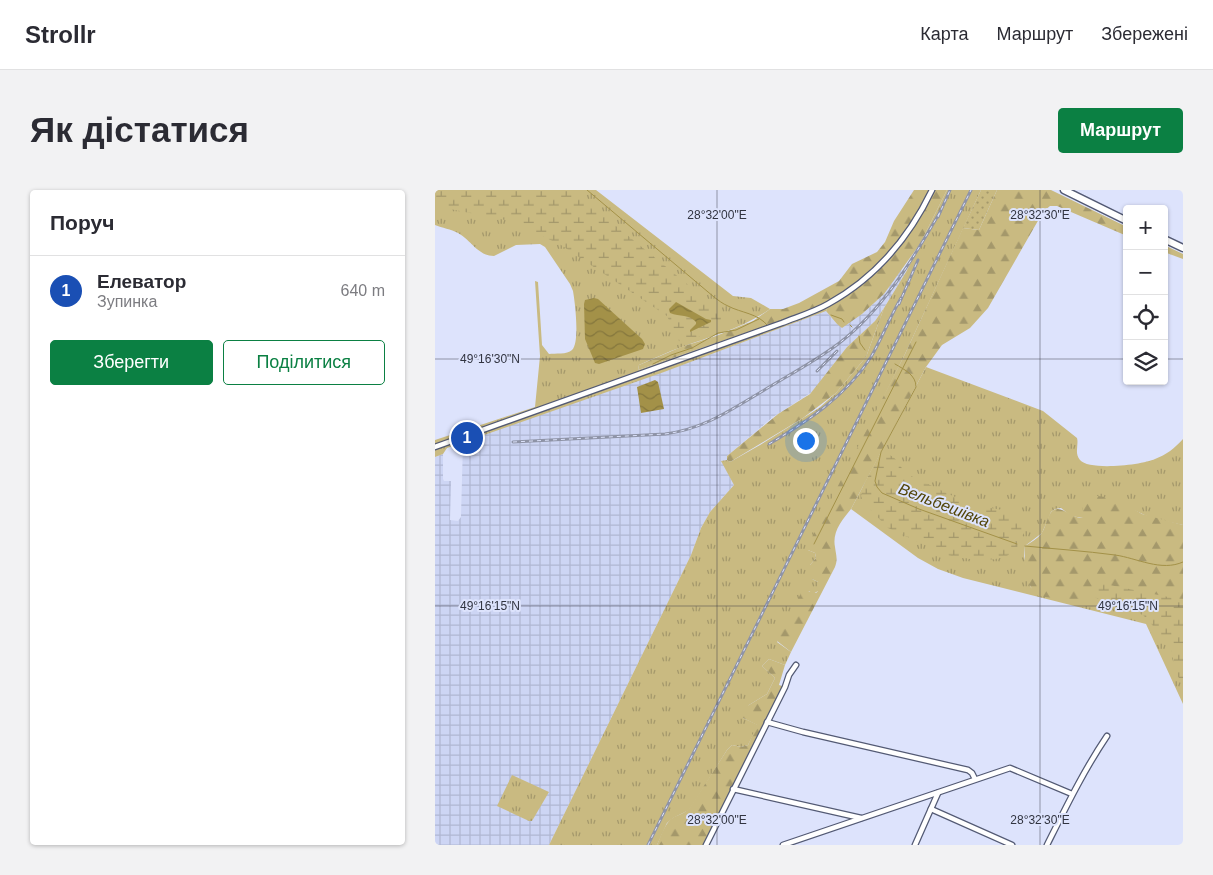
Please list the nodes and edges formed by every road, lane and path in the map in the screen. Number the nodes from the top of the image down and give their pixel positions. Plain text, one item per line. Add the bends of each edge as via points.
1 (932, 190) edge
2 (1063, 190) edge
3 (1123, 219) edge
4 (1168, 241) edge
5 (1183, 248) edge
6 (435, 447) edge
7 (796, 665) dead end
8 (767, 722) junction
9 (1107, 736) dead end
10 (975, 779) junction
11 (733, 789) junction
12 (938, 793) junction
13 (1072, 794) junction
14 (931, 809) junction
15 (862, 818) junction
16 (706, 845) edge
17 (783, 845) edge
18 (915, 845) edge
19 (1012, 845) edge
20 (1047, 845) edge

1 - 6 street via 915,223 891,253 854,287 829,304
2 - 3 highway
4 - 5 highway
7 - 8 street
8 - 10 street via 968,770
8 - 11 street
9 - 13 street
10 - 12 street
10 - 13 street via 1012,768
11 - 15 street
11 - 16 street
12 - 14 street
12 - 15 street
13 - 20 street
14 - 18 street
14 - 19 street
15 - 17 street

